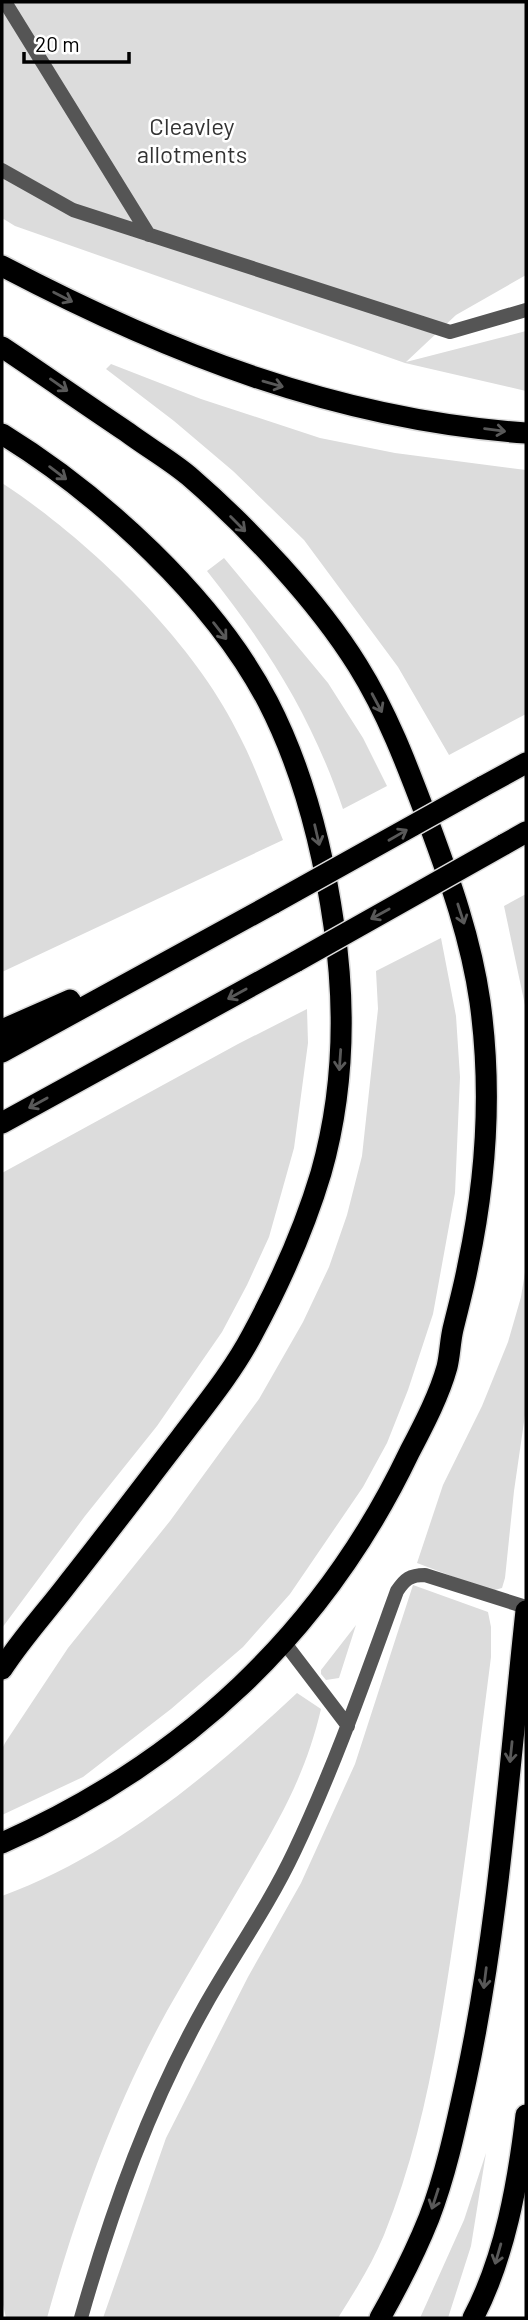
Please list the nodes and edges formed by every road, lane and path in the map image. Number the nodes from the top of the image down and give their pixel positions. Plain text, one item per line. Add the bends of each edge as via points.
1 (5, 2) edge
2 (2, 170) edge
3 (149, 235) junction
4 (2, 266) edge
5 (526, 310) edge
6 (2, 348) edge
7 (526, 433) edge
8 (2, 434) edge
9 (526, 763) edge
10 (526, 832) edge
11 (197, 944) junction
12 (2, 1030) edge
13 (2, 1052) edge
14 (2, 1123) edge
15 (526, 1609) edge
16 (284, 1642) junction
17 (2, 1669) edge
18 (348, 1726) junction
19 (2, 1843) edge
20 (526, 2115) edge
21 (81, 2318) edge
22 (380, 2318) edge
23 (473, 2318) edge

1 - 3 lane
2 - 3 lane via 73,210
3 - 5 lane via 450,332
4 -> 7 highway via 107,320 257,379 384,413
6 -> 16 highway via 186,474 266,552 317,610 358,665 383,713 465,928 480,999 486,1102 474,1240 447,1367 422,1427 341,1574
8 -> 17 highway via 77,487 161,561 238,654 266,699 315,827 330,895 343,1015 340,1068 321,1171 283,1276 218,1388
11 -> 9 highway, bridge
10 -> 14 highway, bridge
11 - 12 highway
11 - 13 highway
15 - 18 lane via 425,1575 404,1580
15 -> 22 highway via 495,1906 475,2040 450,2153 430,2216 408,2269
16 - 18 lane
16 - 19 highway via 216,1710 165,1749 85,1802
18 - 21 lane via 294,1853 206,2004 150,2115 106,2230
20 -> 23 highway via 506,2224

